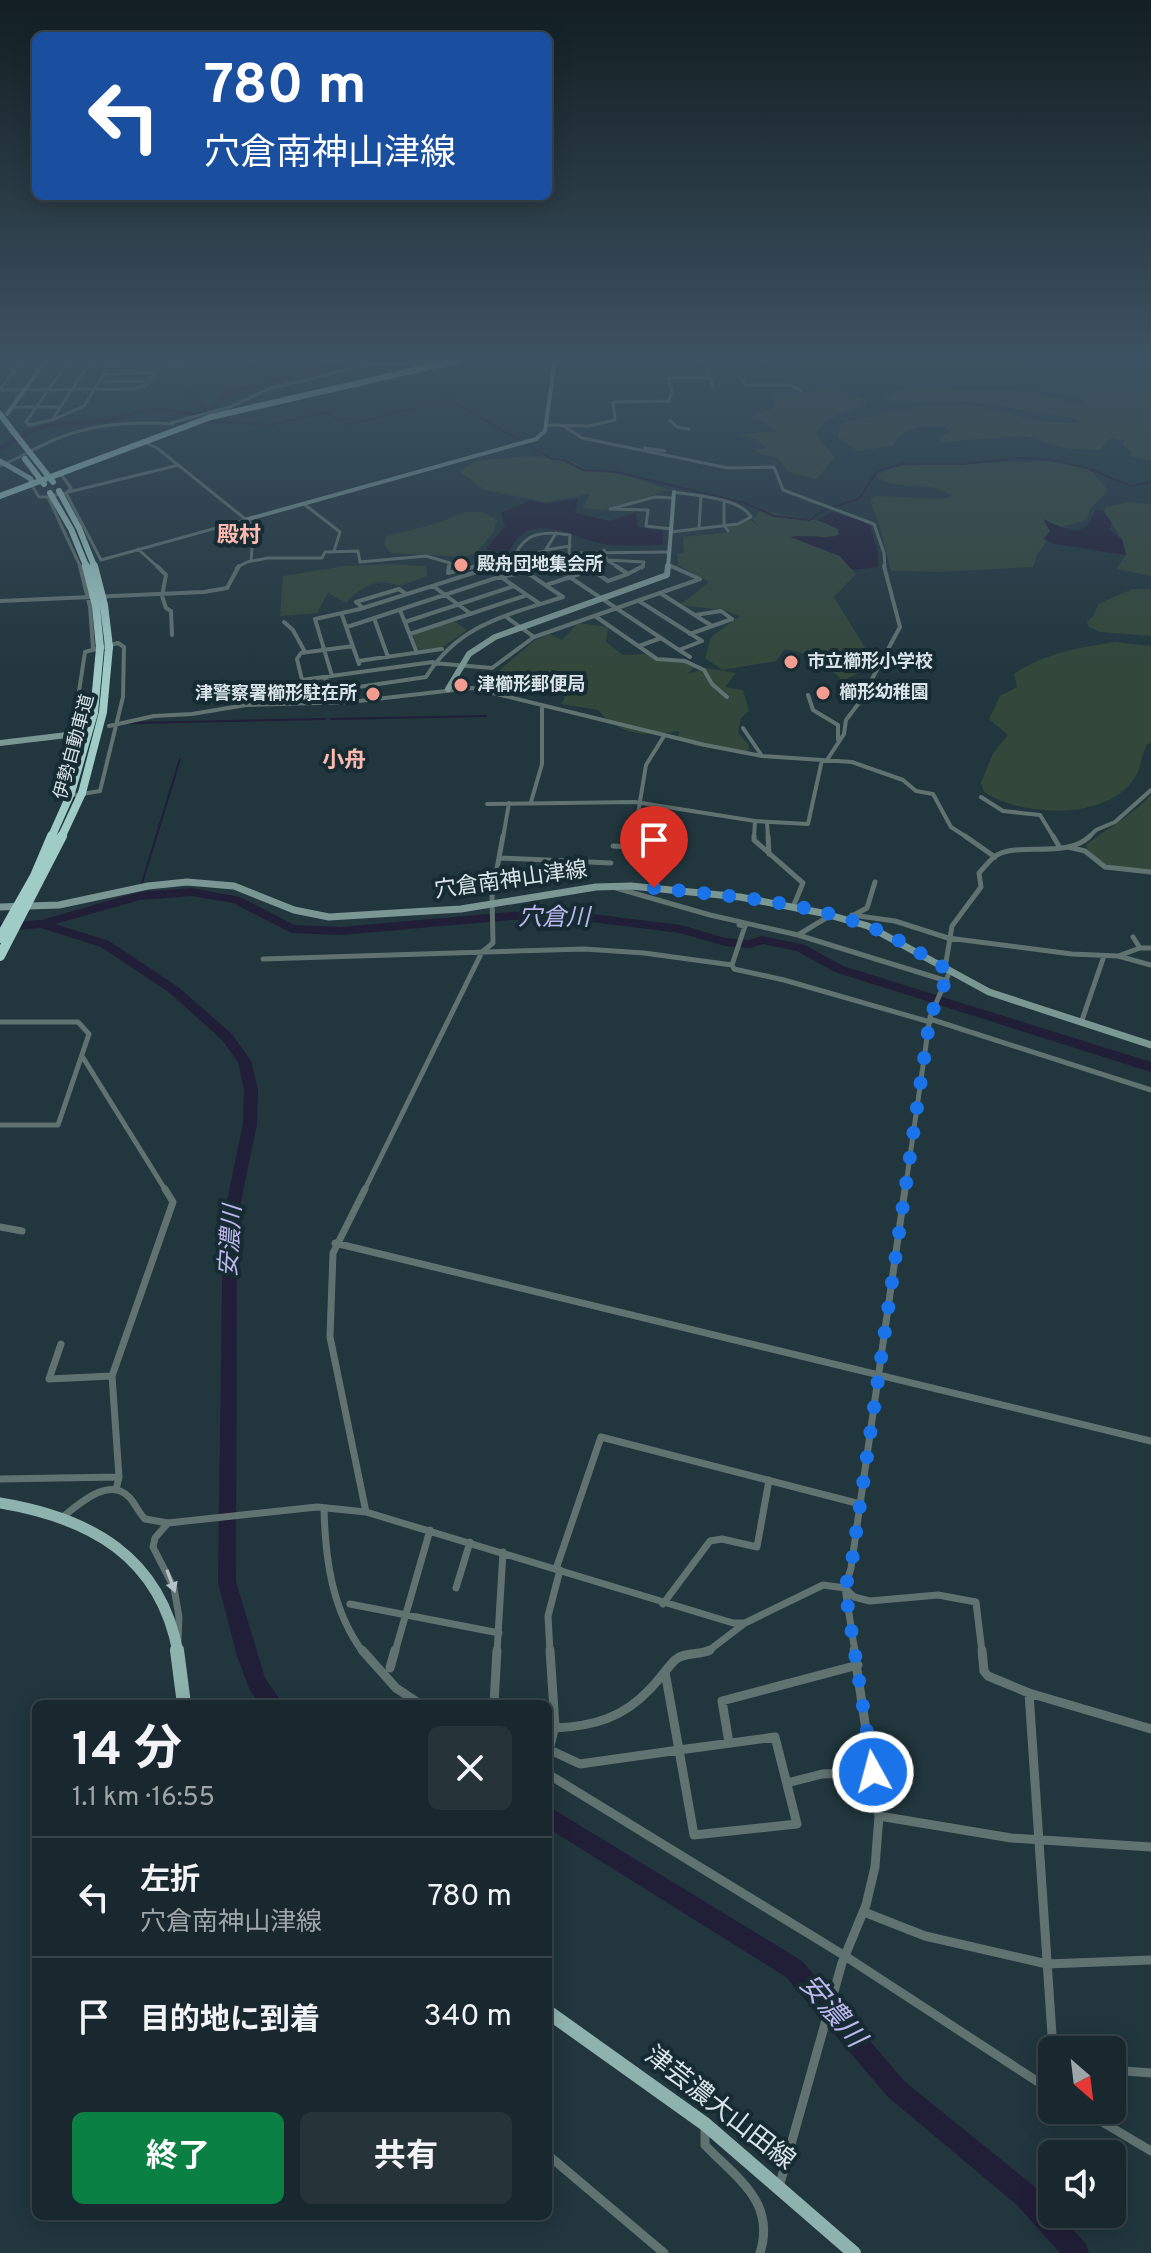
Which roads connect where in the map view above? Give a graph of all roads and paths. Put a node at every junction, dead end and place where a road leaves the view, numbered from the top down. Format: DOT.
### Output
graph roads {
  1 [pos="7,465"];
  2 [pos="32,465"];
  3 [pos="38,465"];
  4 [pos="80,465"];
  5 [pos="179,465"];
  6 [pos="445,465"];
  7 [pos="714,465"];
  8 [pos="60,473"];
  9 [pos="31,484"];
  10 [pos="63,492"];
  11 [pos="49,495"];
  12 [pos="674,495"];
  13 [pos="0,496"];
  14 [pos="701,497"];
  15 [pos="649,499"];
  16 [pos="724,502"];
  17 [pos="304,504"];
  18 [pos="648,510"];
  19 [pos="245,520"];
  20 [pos="724,525"];
  21 [pos="699,528"];
  22 [pos="672,530"];
  23 [pos="728,531"];
  24 [pos="556,533"];
  25 [pos="570,546"];
  26 [pos="138,549"];
  27 [pos="604,550"];
  28 [pos="334,551"];
  29 [pos="545,551"];
  30 [pos="669,552"];
  31 [pos="569,553"];
  32 [pos="522,555"];
  33 [pos="515,556"];
  34 [pos="541,558"];
  35 [pos="251,560"];
  36 [pos="607,560"];
  37 [pos="668,565"];
  38 [pos="592,570"];
  39 [pos="448,573"];
  40 [pos="628,574"];
  41 [pos="501,577"];
  42 [pos="570,577"];
  43 [pos="456,579"];
  44 [pos="642,584"];
  45 [pos="546,585"];
  46 [pos="433,586"];
  47 [pos="514,586"];
  48 [pos="660,593"];
  49 [pos="406,594"];
  50 [pos="446,595"];
  51 [pos="527,595"];
  52 [pos="162,596"];
  53 [pos="601,598"];
  54 [pos="89,599"];
  55 [pos="0,601"];
  56 [pos="639,601"];
  57 [pos="458,604"];
  58 [pos="540,604"];
  59 [pos="363,608"];
  60 [pos="617,609"];
  61 [pos="400,610"];
  62 [pos="471,614"];
  63 [pos="342,615"];
  64 [pos="694,615"];
  65 [pos="505,616"];
  66 [pos="595,616"];
  67 [pos="374,618"];
  68 [pos="284,622"];
  69 [pos="405,622"];
  70 [pos="519,626"];
  71 [pos="712,626"];
  72 [pos="347,627"];
  73 [pos="410,634"];
  74 [pos="690,634"];
  75 [pos="172,635"];
  76 [pos="534,637"];
  77 [pos="661,638"];
  78 [pos="353,646"];
  79 [pos="639,646"];
  80 [pos="101,648"];
  81 [pos="443,649"];
  82 [pos="324,650"];
  83 [pos="679,650"];
  84 [pos="305,652"];
  85 [pos="417,653"];
  86 [pos="388,657"];
  87 [pos="690,657"];
  88 [pos="358,661"];
  89 [pos="433,662"];
  90 [pos="460,666"];
  91 [pos="362,672"];
  92 [pos="332,676"];
  93 [pos="323,677"];
  94 [pos="448,689"];
  95 [pos="808,695"];
  96 [pos="727,697"];
  97 [pos="542,705"];
  98 [pos="117,725"];
  99 [pos="109,726"];
  100 [pos="743,728"];
  101 [pos="84,733"];
  102 [pos="664,736"];
  103 [pos="72,737"];
  104 [pos="838,740"];
  105 [pos="0,743"];
  106 [pos="762,756"];
  107 [pos="825,760"];
  108 [pos="1151,790"];
  109 [pos="76,793"];
  110 [pos="981,797"];
  111 [pos="531,802"];
  112 [pos="509,803"];
  113 [pos="487,804"];
  114 [pos="638,804"];
  115 [pos="755,821"];
  116 [pos="767,822"];
  117 [pos="613,846"];
  118 [pos="1068,847"];
  119 [pos="1060,848"];
  120 [pos="769,854"];
  121 [pos="995,857"];
  122 [pos="501,858"];
  123 [pos="611,863"];
  124 [pos="1151,872"];
  125 [pos="875,882"];
  126 [pos="612,886"];
  127 [pos="493,906"];
  128 [pos="0,907"];
  129 [pos="793,907"];
  130 [pos="710,915"];
  131 [pos="852,915"];
  132 [pos="834,916"];
  133 [pos="798,935"];
  134 [pos="1133,937"];
  135 [pos="0,938"];
  136 [pos="948,938"];
  137 [pos="1141,948"];
  138 [pos="1151,948"];
  139 [pos="482,952"];
  140 [pos="0,956"];
  141 [pos="1104,956"];
  142 [pos="1118,956"];
  143 [pos="263,959"];
  144 [pos="1139,962"];
  145 [pos="732,964"];
  146 [pos="1151,965"];
  147 [pos="948,970"];
  148 [pos="946,983"];
  149 [pos="930,1019"];
  150 [pos="0,1022"];
  151 [pos="1081,1023"];
  152 [pos="1151,1045"];
  153 [pos="82,1056"];
  154 [pos="1151,1090"];
  155 [pos="0,1125"];
  156 [pos="0,1227"];
  157 [pos="22,1231"];
  158 [pos="335,1243"];
  159 [pos="61,1344"];
  160 [pos="879,1375"];
  161 [pos="112,1376"];
  162 [pos="1151,1441"];
  163 [pos="119,1477"];
  164 [pos="0,1479"];
  165 [pos="769,1480"];
  166 [pos="119,1491"];
  167 [pos="0,1503"];
  168 [pos="860,1504"];
  169 [pos="321,1508"];
  170 [pos="366,1512"];
  171 [pos="64,1516"];
  172 [pos="168,1523"];
  173 [pos="430,1530"];
  174 [pos="470,1542"];
  175 [pos="503,1552"];
  176 [pos="558,1569"];
  177 [pos="456,1588"];
  178 [pos="845,1588"];
  179 [pos="350,1604"];
  180 [pos="663,1604"];
  181 [pos="406,1615"];
  182 [pos="745,1623"];
  183 [pos="499,1633"];
  184 [pos="177,1647"];
  185 [pos="858,1665"];
  186 [pos="390,1668"];
  187 [pos="665,1672"];
  188 [pos="1029,1693"];
  189 [pos="184,1700"];
  190 [pos="413,1700"];
  191 [pos="494,1700"];
  192 [pos="555,1728"];
  193 [pos="1151,1729"];
  194 [pos="552,1739"];
  195 [pos="729,1743"];
  196 [pos="679,1750"];
  197 [pos="552,1751"];
  198 [pos="873,1772"];
  199 [pos="552,1777"];
  200 [pos="787,1783"];
  201 [pos="879,1816"];
  202 [pos="1039,1841"];
  203 [pos="1151,1847"];
  204 [pos="864,1912"];
  205 [pos="844,1960"];
  206 [pos="1151,1960"];
  207 [pos="1047,1964"];
  208 [pos="552,2015"];
  209 [pos="1052,2036"];
  210 [pos="1126,2071"];
  211 [pos="1151,2073"];
  212 [pos="1038,2082"];
  213 [pos="705,2124"];
  214 [pos="1106,2124"];
  215 [pos="1151,2151"];
  216 [pos="552,2158"];
  217 [pos="780,2180"];
  218 [pos="664,2253"];
  219 [pos="760,2253"];
  220 [pos="854,2253"];
  1 -- 9 [label="main road"];
  2 -- 11 [label="highway, 伊勢自動車道, bridge"];
  3 -- 10 [label="highway, 伊勢自動車道, bridge"];
  4 -- 8 [label="highway"];
  5 -- 10 [label="street"];
  5 -- 19 [label="street"];
  6 -- 17 [label="street"];
  7 -- 104 [label="street"];
  8 -- 9 [label="highway"];
  8 -- 10 [label="street"];
  9 -- 11 [label="street"];
  9 -- 13 [label="highway"];
  10 -- 11 [label="street"];
  10 -- 26 [label="street"];
  10 -- 80 [label="highway, 伊勢自動車道, bridge"];
  11 -- 54 [label="street"];
  11 -- 80 [label="highway, 伊勢自動車道, bridge"];
  12 -- 14 [label="street"];
  12 -- 15 [label="street"];
  12 -- 22 [label="street"];
  14 -- 16 [label="street"];
  14 -- 21 [label="street"];
  15 -- 18 [label="street"];
  15 -- 18 [label="street"];
  16 -- 20 [label="street"];
  16 -- 20 [label="street"];
  17 -- 19 [label="street"];
  17 -- 28 [label="street"];
  18 -- 22 [label="street"];
  19 -- 26 [label="street"];
  19 -- 35 [label="street"];
  20 -- 21 [label="street"];
  20 -- 23 [label="street"];
  21 -- 22 [label="street"];
  22 -- 30 [label="street"];
  24 -- 25 [label="street"];
  24 -- 29 [label="street"];
  24 -- 33 [label="street"];
  25 -- 29 [label="street"];
  25 -- 31 [label="street"];
  26 -- 52 [label="street"];
  27 -- 30 [label="street"];
  27 -- 31 [label="street"];
  27 -- 36 [label="street"];
  28 -- 35 [label="street"];
  28 -- 39 [label="street"];
  29 -- 32 [label="street"];
  30 -- 37 [label="street"];
  31 -- 34 [label="street"];
  32 -- 33 [label="street"];
  32 -- 34 [label="street"];
  33 -- 39 [label="street"];
  34 -- 42 [label="street"];
  34 -- 43 [label="street"];
  35 -- 52 [label="street"];
  36 -- 38 [label="street"];
  36 -- 40 [label="street"];
  36 -- 40 [label="street"];
  37 -- 44 [label="street"];
  37 -- 48 [label="street"];
  38 -- 40 [label="street"];
  38 -- 42 [label="street"];
  39 -- 43 [label="street"];
  40 -- 44 [label="street"];
  41 -- 45 [label="street"];
  41 -- 47 [label="street"];
  41 -- 50 [label="street"];
  42 -- 45 [label="street"];
  42 -- 53 [label="street"];
  43 -- 46 [label="street"];
  44 -- 53 [label="street"];
  45 -- 58 [label="street"];
  46 -- 49 [label="street"];
  46 -- 50 [label="street"];
  47 -- 51 [label="street"];
  47 -- 57 [label="street"];
  48 -- 56 [label="street"];
  48 -- 64 [label="street"];
  49 -- 59 [label="street"];
  49 -- 59 [label="street"];
  50 -- 57 [label="street"];
  50 -- 61 [label="street"];
  51 -- 58 [label="street"];
  51 -- 62 [label="street"];
  52 -- 54 [label="street"];
  52 -- 75 [label="street"];
  53 -- 60 [label="street"];
  53 -- 70 [label="street"];
  54 -- 55 [label="street"];
  54 -- 80 [label="street"];
  56 -- 60 [label="street"];
  56 -- 74 [label="street"];
  57 -- 62 [label="street"];
  57 -- 69 [label="street"];
  58 -- 65 [label="street"];
  59 -- 63 [label="street"];
  60 -- 66 [label="street"];
  60 -- 77 [label="street"];
  61 -- 67 [label="street"];
  61 -- 69 [label="street"];
  62 -- 73 [label="street"];
  63 -- 72 [label="street"];
  63 -- 82 [label="street"];
  64 -- 71 [label="street"];
  64 -- 71 [label="street"];
  65 -- 70 [label="street"];
  65 -- 81 [label="street"];
  66 -- 76 [label="street"];
  66 -- 79 [label="street"];
  67 -- 72 [label="street"];
  67 -- 86 [label="street"];
  68 -- 84 [label="street"];
  69 -- 73 [label="street"];
  70 -- 76 [label="street"];
  70 -- 90 [label="street"];
  71 -- 74 [label="street"];
  72 -- 78 [label="street"];
  73 -- 85 [label="street"];
  74 -- 83 [label="street"];
  76 -- 90 [label="street"];
  77 -- 79 [label="street"];
  77 -- 83 [label="street"];
  78 -- 82 [label="street"];
  78 -- 88 [label="street"];
  79 -- 96 [label="street"];
  80 -- 98 [label="street"];
  80 -- 103 [label="street"];
  80 -- 109 [label="highway, 伊勢自動車道"];
  81 -- 85 [label="street"];
  81 -- 89 [label="street"];
  82 -- 84 [label="street"];
  82 -- 92 [label="street"];
  83 -- 87 [label="street"];
  84 -- 93 [label="street"];
  85 -- 86 [label="street"];
  86 -- 88 [label="street"];
  88 -- 91 [label="street"];
  89 -- 90 [label="street"];
  89 -- 91 [label="street"];
  89 -- 93 [label="street"];
  90 -- 94 [label="street"];
  91 -- 92 [label="street"];
  92 -- 93 [label="street"];
  94 -- 97 [label="street"];
  94 -- 98 [label="street"];
  95 -- 104 [label="street"];
  97 -- 102 [label="street"];
  97 -- 111 [label="street"];
  98 -- 99 [label="street"];
  98 -- 103 [label="street"];
  100 -- 106 [label="street"];
  101 -- 103 [label="street"];
  102 -- 106 [label="street"];
  102 -- 114 [label="street"];
  103 -- 105 [label="street"];
  104 -- 107 [label="street"];
  106 -- 107 [label="street"];
  107 -- 116 [label="street"];
  107 -- 121 [label="street"];
  108 -- 118 [label="street"];
  109 -- 135 [label="highway, 伊勢自動車道, bridge"];
  109 -- 140 [label="highway, 伊勢自動車道, bridge"];
  110 -- 119 [label="street"];
  111 -- 112 [label="street"];
  111 -- 114 [label="street"];
  112 -- 113 [label="street"];
  112 -- 122 [label="street"];
  114 -- 115 [label="street"];
  114 -- 117 [label="street"];
  115 -- 116 [label="street"];
  115 -- 120 [label="street"];
  116 -- 120 [label="street"];
  118 -- 119 [label="street"];
  118 -- 124 [label="street"];
  119 -- 121 [label="street"];
  120 -- 129 [label="street"];
  121 -- 136 [label="street"];
  122 -- 123 [label="street"];
  122 -- 127 [label="street"];
  125 -- 131 [label="street"];
  126 -- 127 [label="street, 穴倉南神山津線"];
  126 -- 129 [label="street, 穴倉南神山津線"];
  126 -- 130 [label="street"];
  127 -- 128 [label="street, 穴倉南神山津線"];
  127 -- 139 [label="street"];
  129 -- 132 [label="street, 穴倉南神山津線"];
  130 -- 133 [label="street"];
  130 -- 145 [label="street"];
  131 -- 132 [label="street"];
  131 -- 136 [label="street"];
  132 -- 133 [label="street"];
  132 -- 147 [label="street, 穴倉南神山津線"];
  133 -- 148 [label="street"];
  134 -- 137 [label="street"];
  136 -- 141 [label="street"];
  136 -- 147 [label="street"];
  137 -- 138 [label="street"];
  137 -- 142 [label="street"];
  137 -- 144 [label="street"];
  139 -- 143 [label="street"];
  139 -- 145 [label="street"];
  139 -- 158 [label="street"];
  141 -- 142 [label="street"];
  141 -- 151 [label="street"];
  142 -- 144 [label="street"];
  144 -- 146 [label="street"];
  145 -- 149 [label="street"];
  147 -- 148 [label="street"];
  147 -- 151 [label="street, 穴倉南神山津線"];
  148 -- 149 [label="street"];
  149 -- 154 [label="street"];
  149 -- 160 [label="street"];
  150 -- 153 [label="street"];
  151 -- 152 [label="street, 穴倉南神山津線"];
  153 -- 155 [label="street"];
  153 -- 161 [label="street"];
  156 -- 157 [label="street"];
  158 -- 160 [label="street"];
  158 -- 170 [label="street"];
  159 -- 161 [label="street"];
  160 -- 162 [label="street"];
  160 -- 168 [label="street"];
  161 -- 163 [label="street"];
  163 -- 164 [label="street"];
  163 -- 166 [label="street"];
  165 -- 168 [label="street"];
  165 -- 176 [label="street"];
  165 -- 180 [label="street"];
  166 -- 171 [label="street"];
  166 -- 172 [label="street"];
  167 -- 171 [label="main road"];
  168 -- 178 [label="street"];
  169 -- 170 [label="street"];
  169 -- 172 [label="street"];
  169 -- 190 [label="street"];
  170 -- 173 [label="street"];
  171 -- 184 [label="main road"];
  172 -- 184 [label="street, one-way"];
  173 -- 174 [label="street"];
  173 -- 181 [label="street"];
  174 -- 175 [label="street"];
  174 -- 177 [label="street"];
  175 -- 176 [label="street"];
  175 -- 183 [label="street"];
  176 -- 180 [label="street"];
  176 -- 192 [label="street"];
  178 -- 182 [label="street"];
  178 -- 185 [label="street"];
  178 -- 188 [label="street"];
  179 -- 181 [label="street"];
  180 -- 182 [label="street"];
  181 -- 183 [label="street"];
  181 -- 186 [label="street"];
  182 -- 187 [label="street"];
  183 -- 191 [label="street"];
  184 -- 189 [label="main road"];
  185 -- 195 [label="street"];
  185 -- 198 [label="street"];
  187 -- 192 [label="street"];
  187 -- 196 [label="street"];
  188 -- 193 [label="street"];
  188 -- 202 [label="street"];
  192 -- 194 [label="street"];
  195 -- 196 [label="street"];
  195 -- 200 [label="street"];
  196 -- 197 [label="street"];
  196 -- 200 [label="street"];
  198 -- 200 [label="street"];
  198 -- 201 [label="street"];
  199 -- 205 [label="street"];
  201 -- 202 [label="street"];
  201 -- 204 [label="street"];
  202 -- 203 [label="street"];
  202 -- 207 [label="street"];
  204 -- 205 [label="street"];
  204 -- 207 [label="street"];
  205 -- 212 [label="street"];
  205 -- 217 [label="street"];
  206 -- 207 [label="street"];
  207 -- 209 [label="street"];
  208 -- 213 [label="main road, 津芸濃大山田線"];
  210 -- 211 [label="street"];
  213 -- 217 [label="main road, 津芸濃大山田線"];
  213 -- 219 [label="street"];
  214 -- 215 [label="street"];
  216 -- 218 [label="street"];
  217 -- 220 [label="main road, 津芸濃大山田線"];
}
